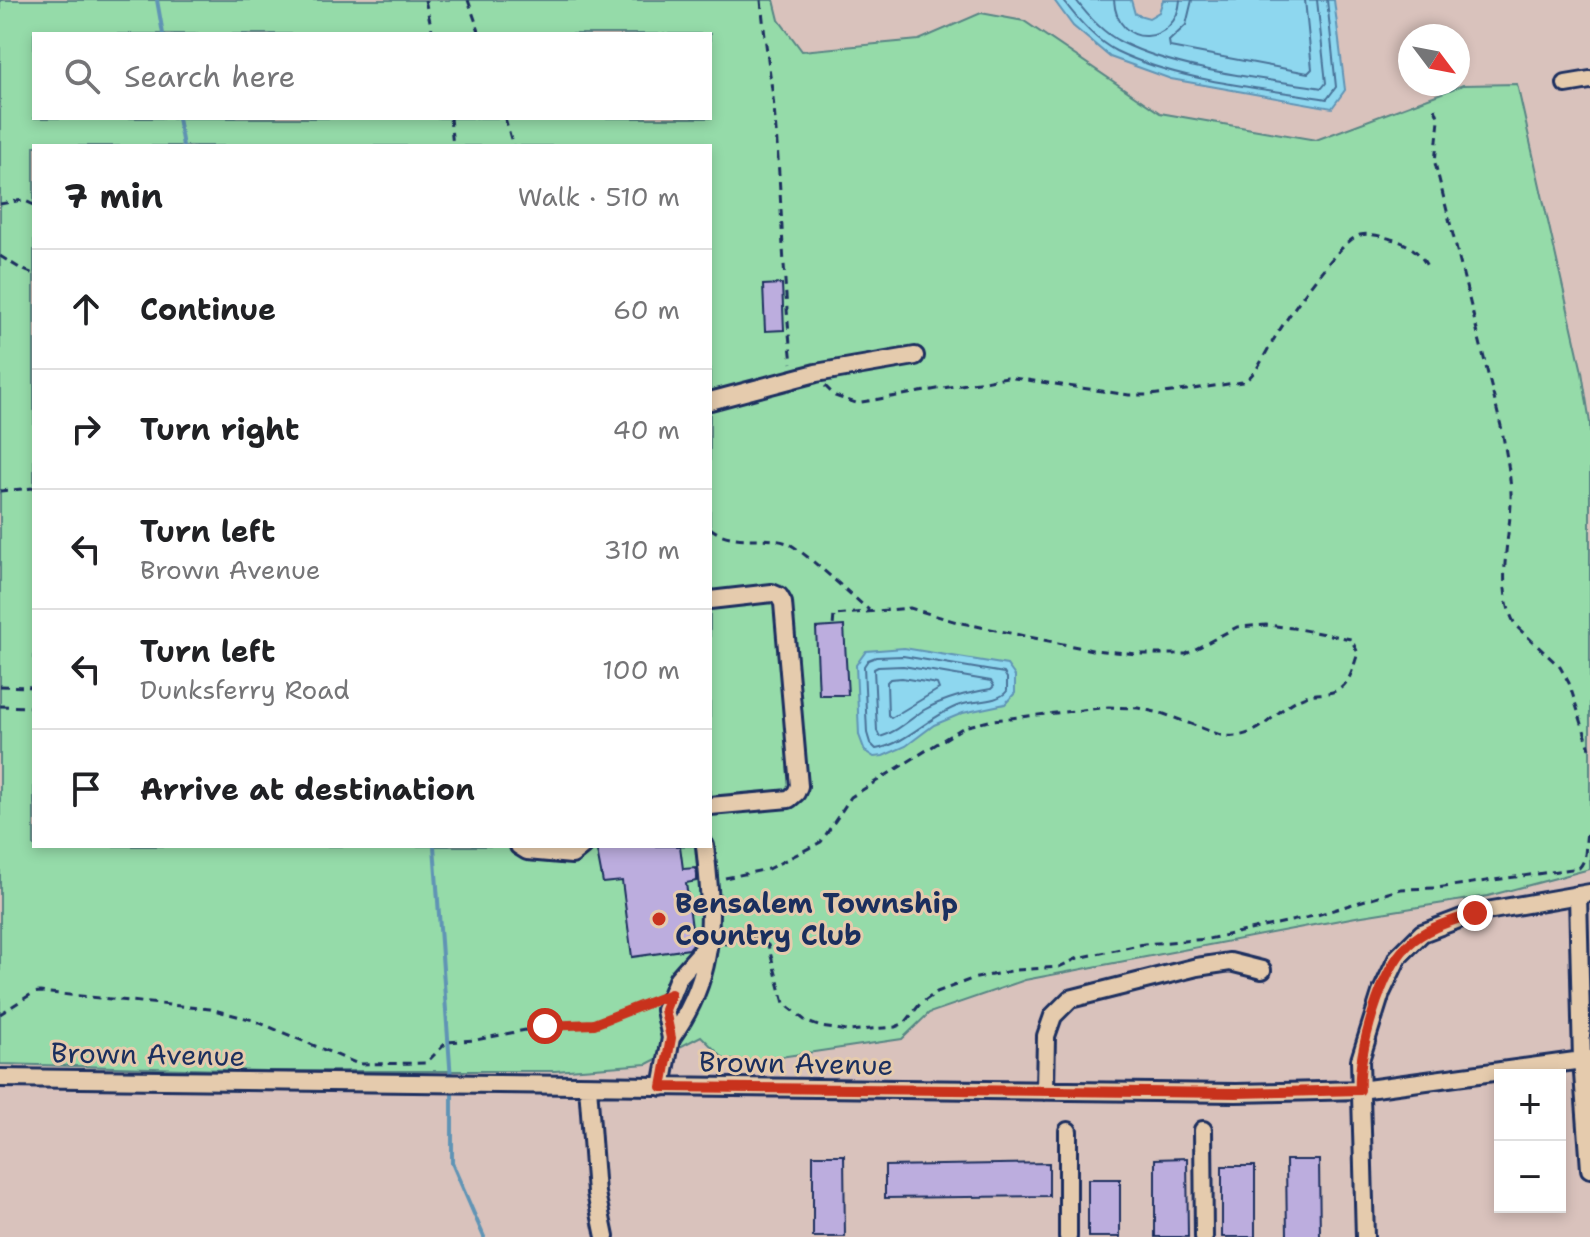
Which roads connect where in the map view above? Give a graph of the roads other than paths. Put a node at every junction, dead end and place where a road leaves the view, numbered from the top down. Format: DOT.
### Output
graph roads {
  1 [pos="1590,80"];
  2 [pos="1566,84"];
  3 [pos="915,356"];
  4 [pos="712,400"];
  5 [pos="712,600"];
  6 [pos="712,806"];
  7 [pos="522,848"];
  8 [pos="581,848"];
  9 [pos="705,848"];
  10 [pos="1584,894"];
  11 [pos="708,944"];
  12 [pos="1262,970"];
  13 [pos="671,1038"];
  14 [pos="1586,1060"];
  15 [pos="0,1078"];
  16 [pos="588,1086"];
  17 [pos="662,1087"];
  18 [pos="1360,1090"];
  19 [pos="1045,1091"];
  20 [pos="1203,1130"];
  21 [pos="1068,1131"];
  22 [pos="1590,1169"];
  23 [pos="605,1237"];
  24 [pos="1068,1237"];
  25 [pos="1204,1237"];
  26 [pos="1365,1237"];
  1 -- 2 [label="street"];
  3 -- 4 [label="street"];
  5 -- 6 [label="street"];
  7 -- 8 [label="street"];
  9 -- 11 [label="street"];
  10 -- 14 [label="street"];
  10 -- 18 [label="street"];
  11 -- 13 [label="street"];
  11 -- 13 [label="street"];
  12 -- 19 [label="street"];
  13 -- 17 [label="street"];
  14 -- 18 [label="street, Brown Avenue"];
  14 -- 22 [label="street"];
  15 -- 16 [label="street, Brown Avenue"];
  16 -- 17 [label="street, Brown Avenue"];
  16 -- 23 [label="street"];
  17 -- 19 [label="street, Brown Avenue"];
  18 -- 19 [label="street, Brown Avenue"];
  18 -- 26 [label="street"];
  20 -- 25 [label="street"];
  21 -- 24 [label="street"];
}
